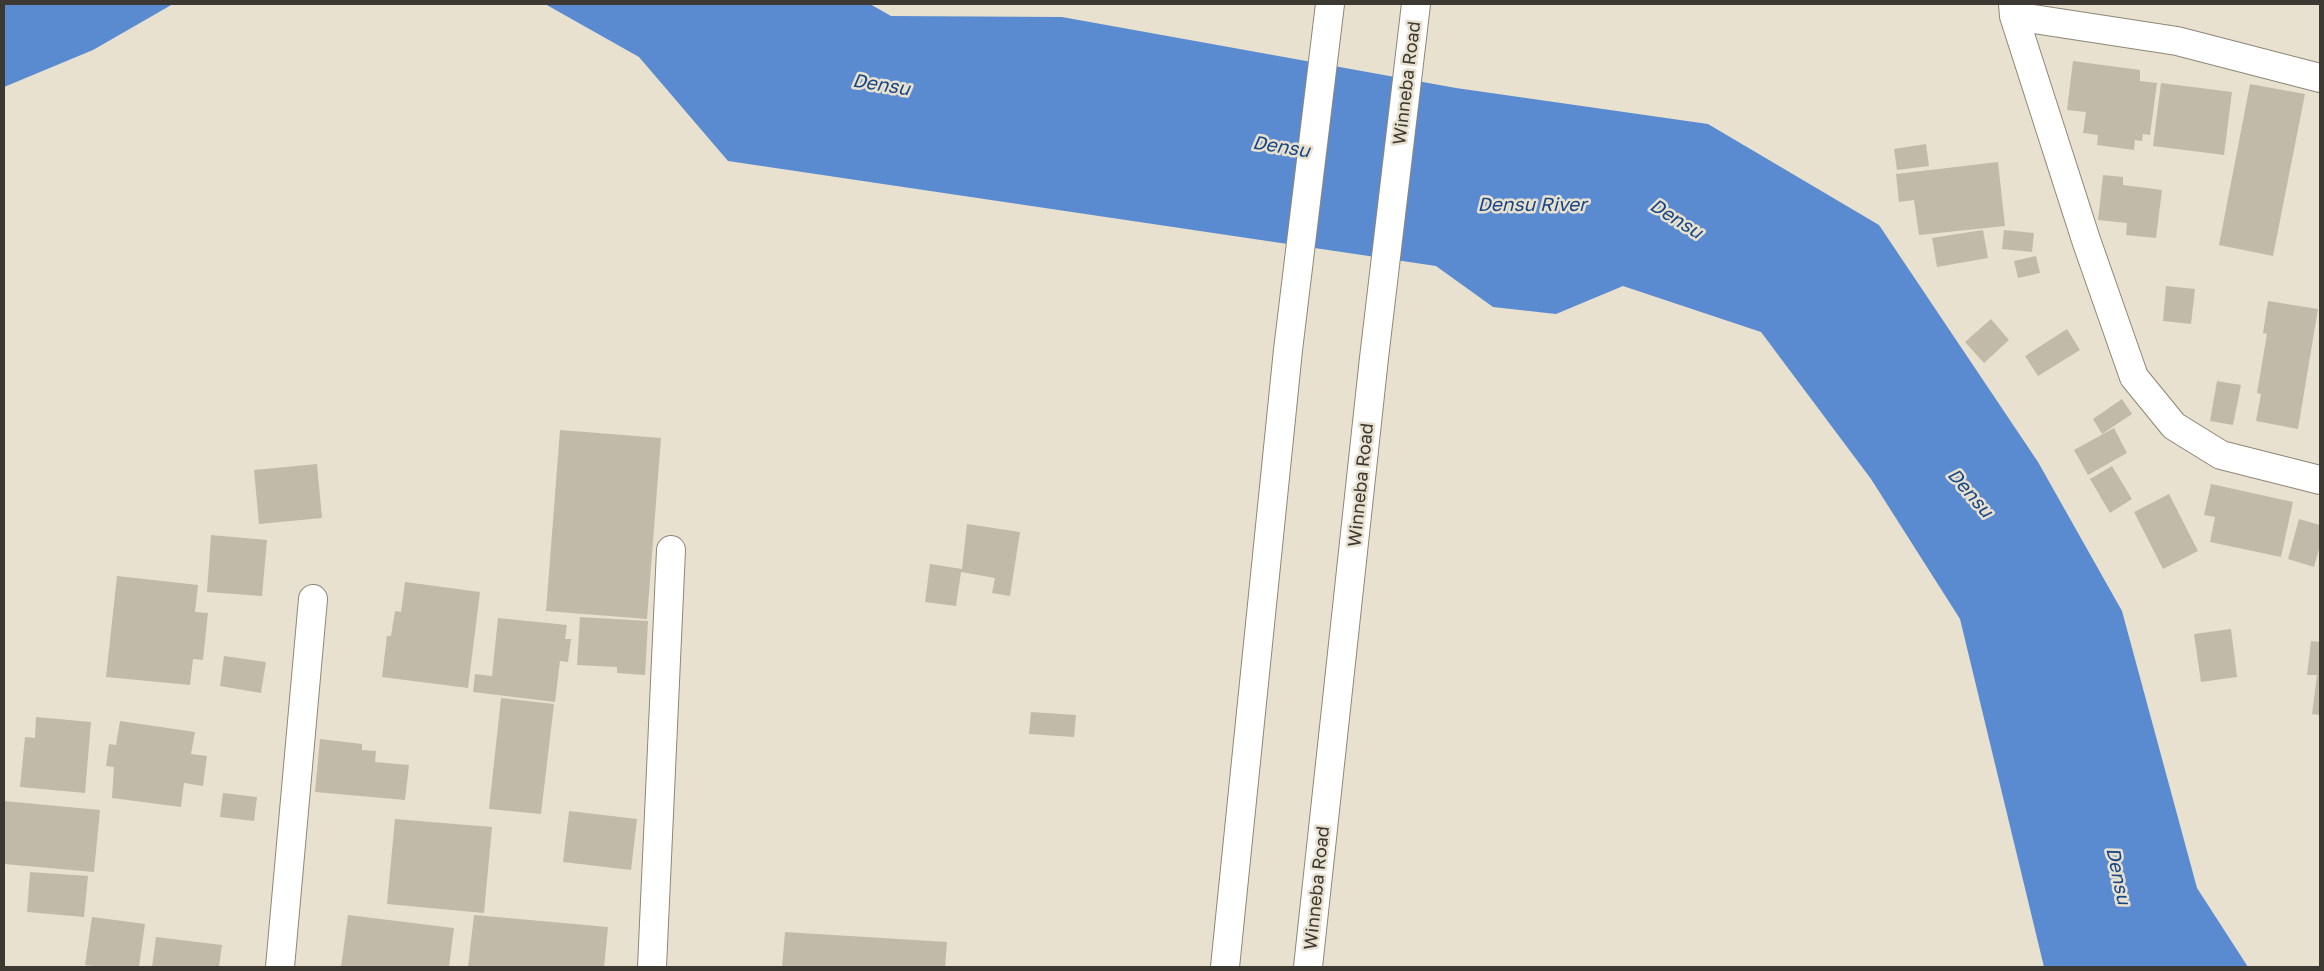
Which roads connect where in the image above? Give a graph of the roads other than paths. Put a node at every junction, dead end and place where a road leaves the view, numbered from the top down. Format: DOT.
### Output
graph roads {
  1 [pos="1330,4"];
  2 [pos="1416,4"];
  3 [pos="2014,10"];
  4 [pos="2320,78"];
  5 [pos="2320,480"];
  6 [pos="671,550"];
  7 [pos="312,599"];
  8 [pos="280,967"];
  9 [pos="652,967"];
  10 [pos="1225,967"];
  11 [pos="1308,967"];
  1 -- 10 [label="main road"];
  2 -- 11 [label="main road, Winneba Road"];
  3 -- 4 [label="main road"];
  3 -- 5 [label="main road"];
  6 -- 9 [label="main road"];
  7 -- 8 [label="main road"];
}
